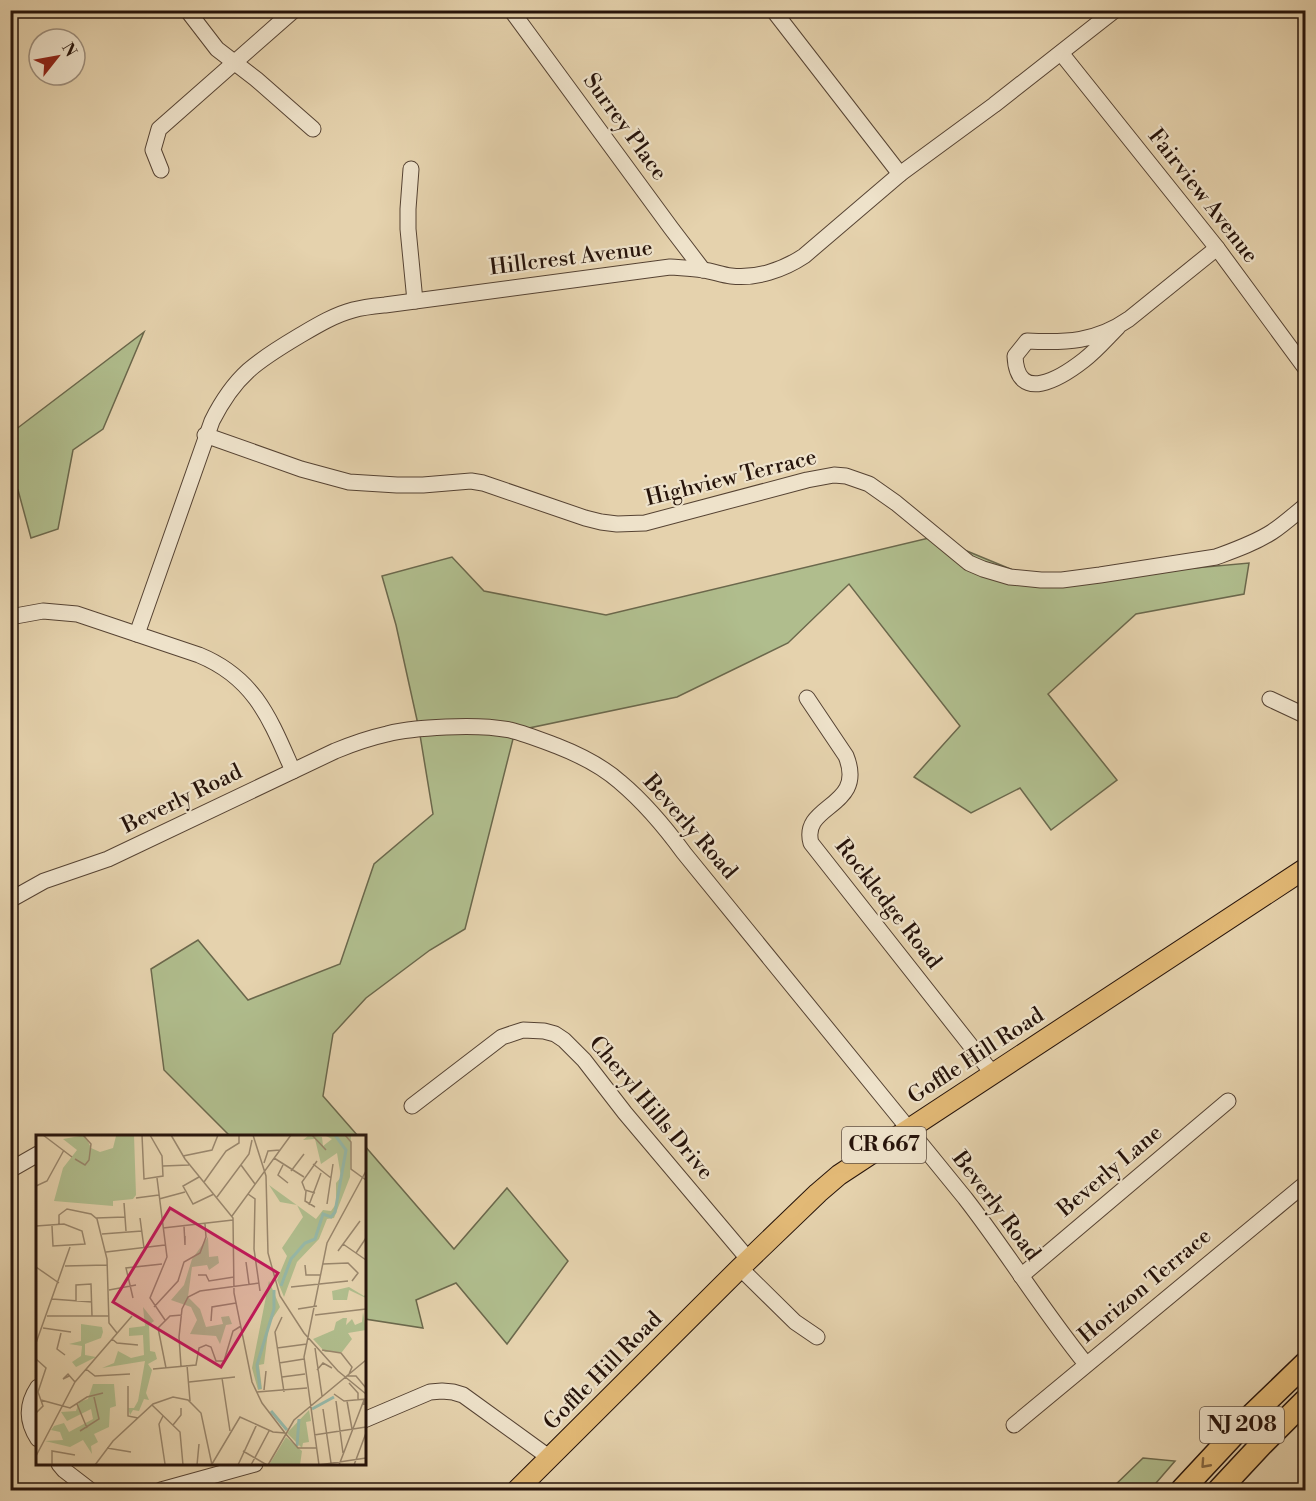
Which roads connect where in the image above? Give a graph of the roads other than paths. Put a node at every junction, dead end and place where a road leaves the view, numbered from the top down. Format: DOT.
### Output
graph roads {
  1 [pos="187,10"];
  2 [pos="294,10"];
  3 [pos="511,10"];
  4 [pos="773,10"];
  5 [pos="1115,10"];
  6 [pos="1061,53"];
  7 [pos="234,63"];
  8 [pos="313,129"];
  9 [pos="411,169"];
  10 [pos="161,170"];
  11 [pos="900,174"];
  12 [pos="1216,248"];
  13 [pos="703,270"];
  14 [pos="415,301"];
  15 [pos="1118,327"];
  16 [pos="1305,369"];
  17 [pos="206,435"];
  18 [pos="1305,505"];
  19 [pos="10,617"];
  20 [pos="137,634"];
  21 [pos="807,698"];
  22 [pos="1270,699"];
  23 [pos="1305,718"];
  24 [pos="293,771"];
  25 [pos="1305,868"];
  26 [pos="10,900"];
  27 [pos="993,1074"];
  28 [pos="1228,1101"];
  29 [pos="412,1106"];
  30 [pos="908,1129"];
  31 [pos="36,1155"];
  32 [pos="10,1170"];
  33 [pos="1305,1183"];
  34 [pos="745,1264"];
  35 [pos="1021,1276"];
  36 [pos="817,1337"];
  37 [pos="1305,1363"];
  38 [pos="1086,1364"];
  39 [pos="36,1390"];
  40 [pos="1305,1400"];
  41 [pos="366,1419"];
  42 [pos="1014,1425"];
  43 [pos="36,1436"];
  44 [pos="550,1458"];
  45 [pos="59,1465"];
  46 [pos="252,1465"];
  47 [pos="90,1491"];
  48 [pos="161,1491"];
  49 [pos="517,1491"];
  50 [pos="1182,1491"];
  51 [pos="1219,1491"];
  1 -- 7 [label="street"];
  2 -- 7 [label="street"];
  3 -- 13 [label="street, Surrey Place"];
  4 -- 11 [label="street"];
  5 -- 6 [label="street, Hillcrest Avenue"];
  6 -- 11 [label="street, Hillcrest Avenue"];
  6 -- 12 [label="street, Fairview Avenue"];
  7 -- 8 [label="street"];
  7 -- 10 [label="street"];
  9 -- 14 [label="street"];
  11 -- 13 [label="street, Hillcrest Avenue"];
  12 -- 15 [label="street"];
  12 -- 16 [label="street, Fairview Avenue"];
  13 -- 14 [label="street, Hillcrest Avenue"];
  14 -- 17 [label="street, Hillcrest Avenue"];
  15 -- 15 [label="street"];
  17 -- 18 [label="street, Highview Terrace"];
  17 -- 20 [label="street, Hillcrest Avenue"];
  19 -- 20 [label="street"];
  20 -- 24 [label="street"];
  21 -- 27 [label="street, Rockledge Road"];
  22 -- 23 [label="street"];
  24 -- 26 [label="street, Beverly Road"];
  24 -- 30 [label="street, Beverly Road"];
  25 -- 27 [label="main road, Goffle Hill Road / CR 667"];
  27 -- 30 [label="main road, Goffle Hill Road / CR 667"];
  28 -- 35 [label="street, Beverly Lane"];
  29 -- 34 [label="street, Cheryl Hills Drive"];
  30 -- 34 [label="main road, Goffle Hill Road / CR 667"];
  30 -- 35 [label="street, Beverly Road"];
  31 -- 32 [label="street"];
  33 -- 38 [label="street, Horizon Terrace"];
  34 -- 36 [label="street, Cheryl Hills Drive"];
  34 -- 44 [label="main road, Goffle Hill Road / CR 667"];
  35 -- 38 [label="street, Beverly Road"];
  37 -- 50 [label="highway, NJ 208, one-way"];
  38 -- 42 [label="street, Horizon Terrace"];
  39 -- 43 [label="street"];
  40 -- 51 [label="highway, NJ 208"];
  41 -- 44 [label="street"];
  44 -- 49 [label="main road, Goffle Hill Road / CR 667"];
  45 -- 47 [label="street"];
  46 -- 48 [label="street"];
}
